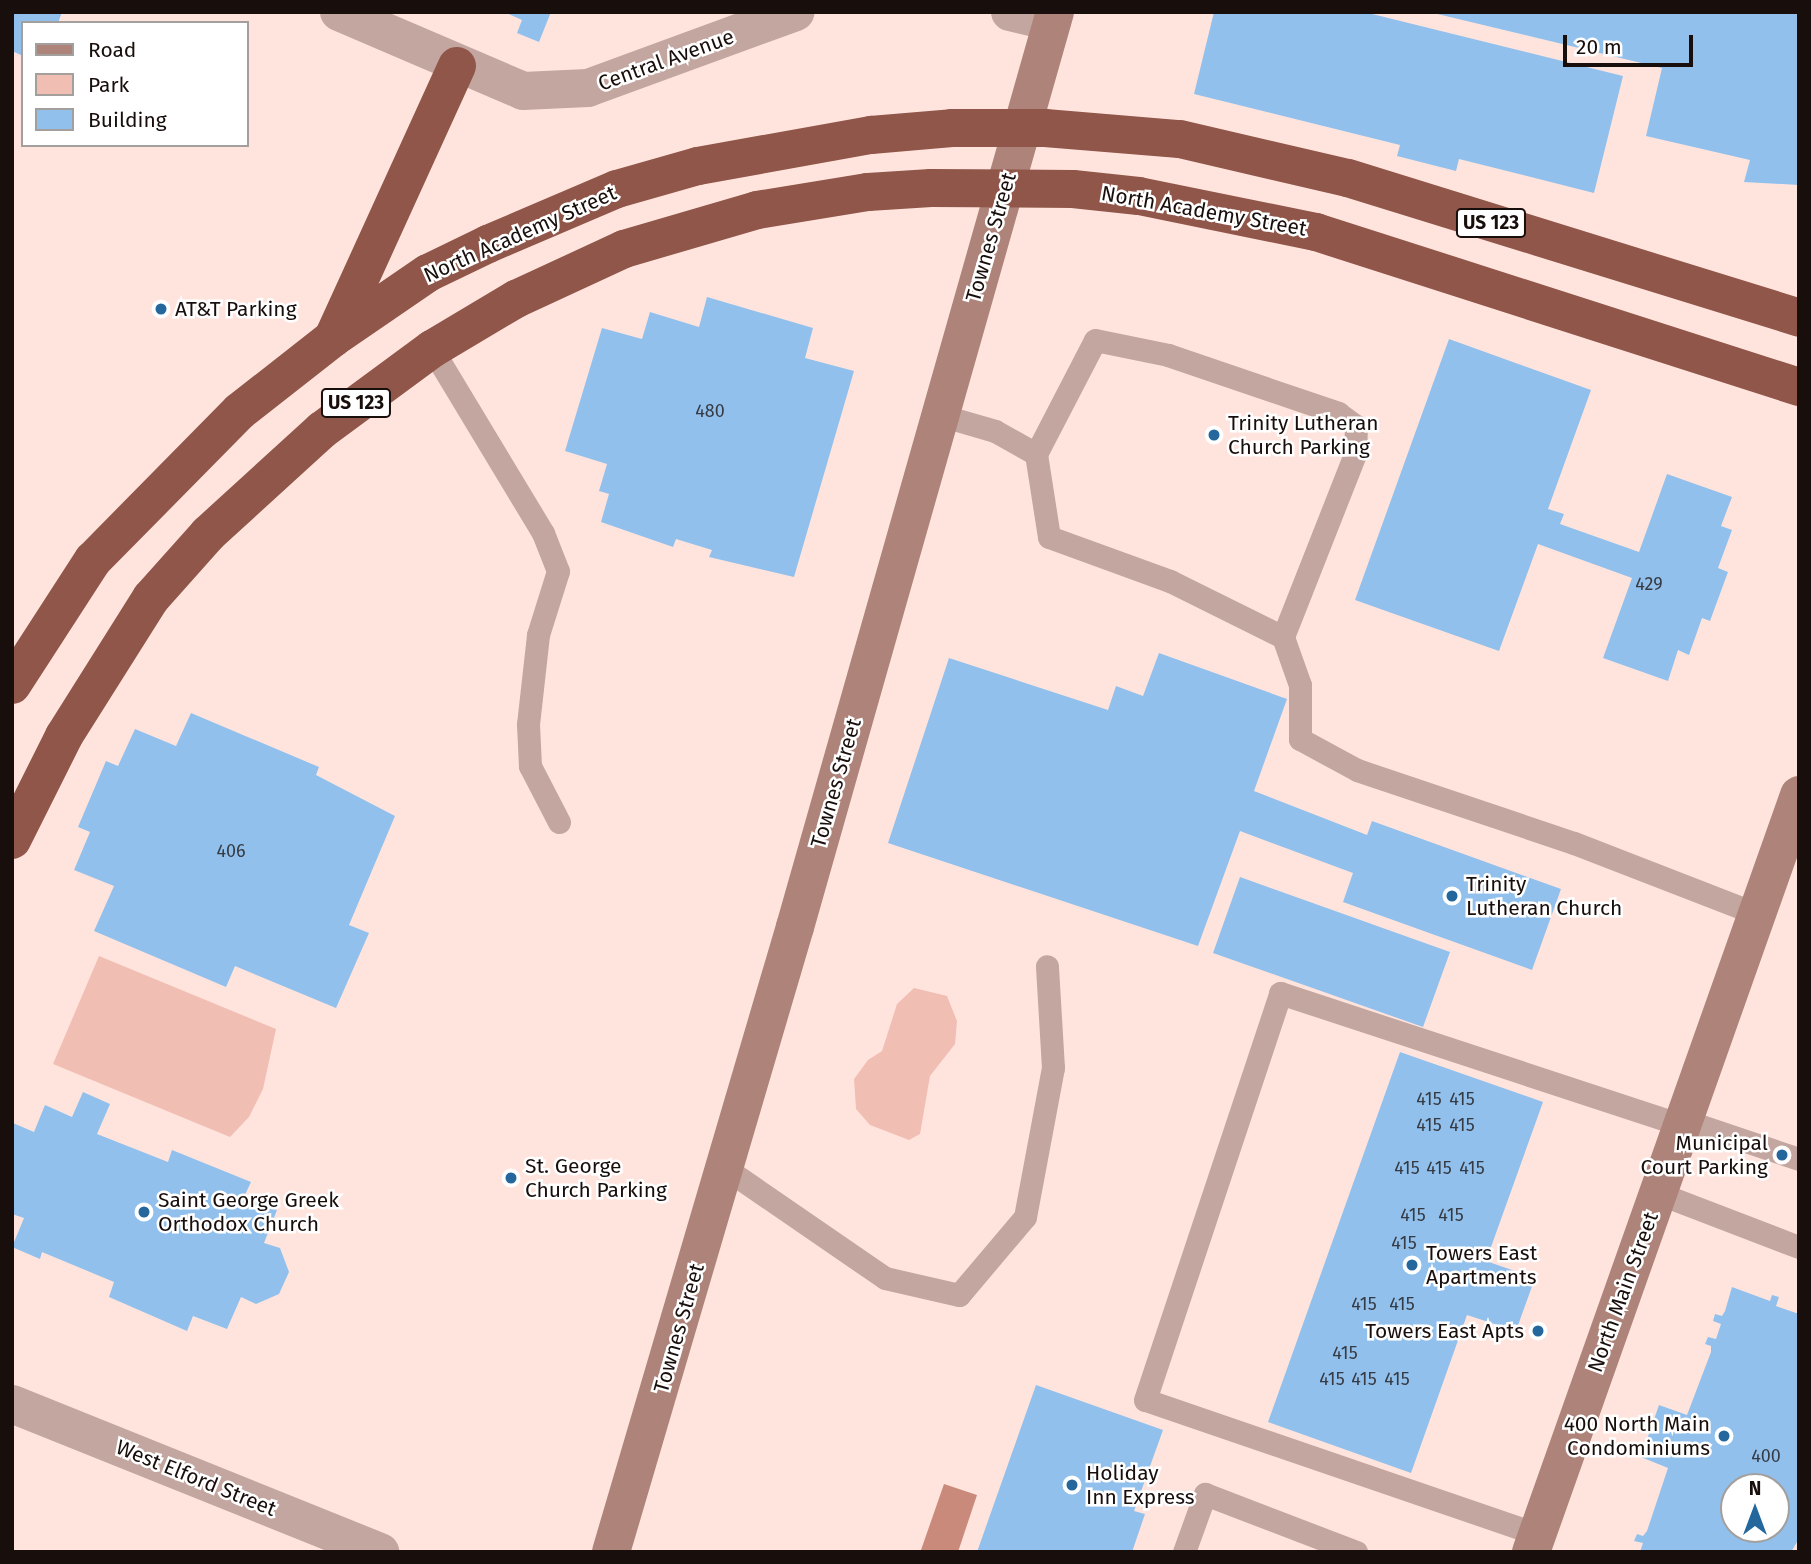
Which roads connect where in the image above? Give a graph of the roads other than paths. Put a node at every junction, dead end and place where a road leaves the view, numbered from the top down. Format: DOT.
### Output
graph roads {
  1 [pos="339,12"];
  2 [pos="796,12"];
  3 [pos="1010,12"];
  4 [pos="1053,17"];
  5 [pos="457,66"];
  6 [pos="1799,318"];
  7 [pos="333,338"];
  8 [pos="432,349"];
  9 [pos="1799,387"];
  10 [pos="940,415"];
  11 [pos="1037,454"];
  12 [pos="1283,637"];
  13 [pos="12,685"];
  14 [pos="1799,794"];
  15 [pos="559,822"];
  16 [pos="12,839"];
  17 [pos="1757,914"];
  18 [pos="1047,966"];
  19 [pos="1683,1122"];
  20 [pos="1799,1159"];
  21 [pos="725,1167"];
  22 [pos="1658,1193"];
  23 [pos="1799,1247"];
  24 [pos="12,1404"];
  25 [pos="1534,1543"];
  26 [pos="380,1552"];
  27 [pos="611,1552"];
  28 [pos="1184,1552"];
  29 [pos="1356,1552"];
  1 -- 5 [label="street, Central Avenue"];
  2 -- 5 [label="street, Central Avenue"];
  3 -- 4 [label="street"];
  4 -- 10 [label="street, Townes Street"];
  5 -- 7 [label="highway"];
  6 -- 7 [label="highway, North Academy Street / US 123"];
  7 -- 13 [label="highway, North Academy Street / US 123"];
  8 -- 9 [label="highway, North Academy Street / US 123"];
  8 -- 15 [label="lane"];
  8 -- 16 [label="highway, North Academy Street / US 123"];
  10 -- 11 [label="lane"];
  10 -- 21 [label="street, Townes Street"];
  11 -- 12 [label="lane"];
  11 -- 12 [label="lane"];
  12 -- 17 [label="lane"];
  14 -- 17 [label="street, North Main Street"];
  17 -- 19 [label="street, North Main Street"];
  18 -- 21 [label="lane"];
  19 -- 20 [label="lane"];
  19 -- 22 [label="street, North Main Street"];
  19 -- 25 [label="lane"];
  21 -- 27 [label="street, Townes Street"];
  22 -- 23 [label="lane"];
  22 -- 25 [label="street, North Main Street"];
  24 -- 26 [label="street, West Elford Street"];
  28 -- 29 [label="lane"];
}
